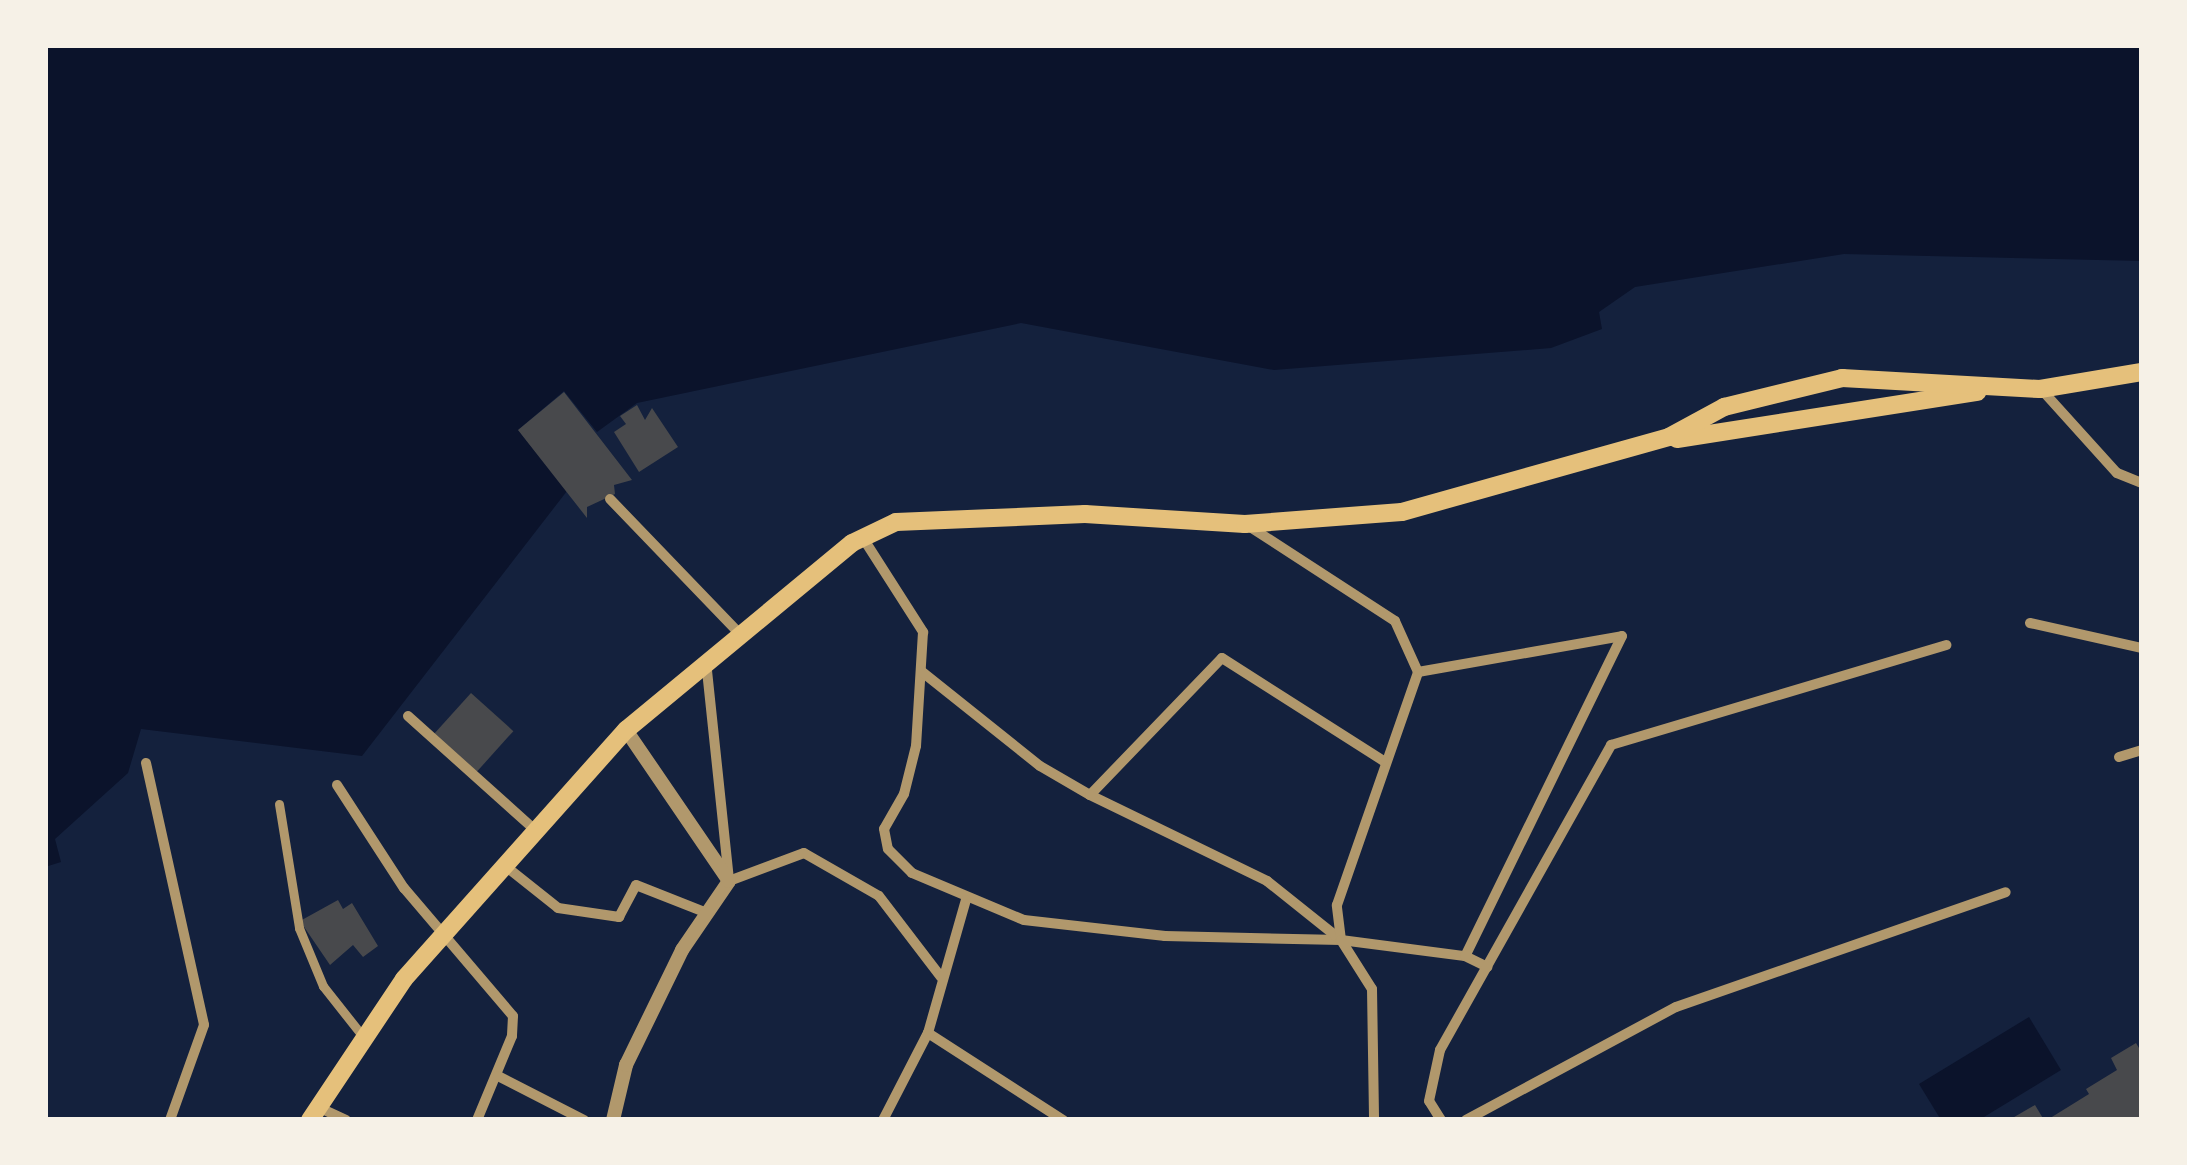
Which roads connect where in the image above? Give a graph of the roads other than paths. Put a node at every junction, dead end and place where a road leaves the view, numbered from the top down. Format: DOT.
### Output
graph roads {
  1 [pos="2142,372"];
  2 [pos="2016,387"];
  3 [pos="2040,388"];
  4 [pos="1642,445"];
  5 [pos="2142,483"];
  6 [pos="610,498"];
  7 [pos="1244,524"];
  8 [pos="863,538"];
  9 [pos="2030,623"];
  10 [pos="740,634"];
  11 [pos="1946,644"];
  12 [pos="2142,648"];
  13 [pos="706,660"];
  14 [pos="921,671"];
  15 [pos="1418,672"];
  16 [pos="408,716"];
  17 [pos="626,730"];
  18 [pos="2142,750"];
  19 [pos="2119,757"];
  20 [pos="1385,762"];
  21 [pos="146,763"];
  22 [pos="338,785"];
  23 [pos="1090,794"];
  24 [pos="279,804"];
  25 [pos="536,831"];
  26 [pos="503,864"];
  27 [pos="729,881"];
  28 [pos="2006,892"];
  29 [pos="966,900"];
  30 [pos="707,913"];
  31 [pos="445,934"];
  32 [pos="1341,940"];
  33 [pos="1465,956"];
  34 [pos="1488,967"];
  35 [pos="940,976"];
  36 [pos="928,1033"];
  37 [pos="364,1038"];
  38 [pos="498,1076"];
  39 [pos="314,1113"];
  40 [pos="170,1120"];
  41 [pos="346,1120"];
  42 [pos="477,1120"];
  43 [pos="584,1120"];
  44 [pos="612,1120"];
  45 [pos="882,1120"];
  46 [pos="1063,1120"];
  47 [pos="1374,1120"];
  48 [pos="1441,1120"];
  49 [pos="1466,1120"];
  1 -- 3 [label="main road"];
  2 -- 3 [label="main road"];
  2 -- 4 [label="main road"];
  2 -- 4 [label="main road"];
  3 -- 5 [label="street"];
  4 -- 7 [label="main road"];
  6 -- 10 [label="street"];
  7 -- 8 [label="main road"];
  7 -- 15 [label="street"];
  8 -- 10 [label="main road"];
  8 -- 14 [label="street"];
  9 -- 12 [label="street"];
  10 -- 13 [label="main road"];
  11 -- 34 [label="street"];
  13 -- 17 [label="main road"];
  13 -- 27 [label="street"];
  14 -- 23 [label="street"];
  14 -- 29 [label="street"];
  15 -- 20 [label="street"];
  15 -- 33 [label="street"];
  16 -- 25 [label="street"];
  17 -- 25 [label="main road"];
  17 -- 27 [label="street"];
  18 -- 19 [label="street"];
  20 -- 23 [label="street"];
  20 -- 32 [label="street"];
  21 -- 40 [label="street"];
  22 -- 31 [label="street"];
  23 -- 32 [label="street"];
  24 -- 37 [label="street"];
  25 -- 26 [label="main road"];
  26 -- 30 [label="street"];
  26 -- 31 [label="main road"];
  27 -- 30 [label="street"];
  27 -- 35 [label="street"];
  28 -- 49 [label="street"];
  29 -- 32 [label="street"];
  29 -- 35 [label="street"];
  30 -- 44 [label="street"];
  31 -- 37 [label="main road"];
  31 -- 38 [label="street"];
  32 -- 33 [label="street"];
  32 -- 47 [label="street"];
  33 -- 34 [label="street"];
  34 -- 48 [label="street"];
  35 -- 36 [label="street"];
  36 -- 45 [label="street"];
  36 -- 46 [label="street"];
  37 -- 39 [label="main road"];
  38 -- 42 [label="street"];
  38 -- 43 [label="street"];
  39 -- 41 [label="street"];
}
